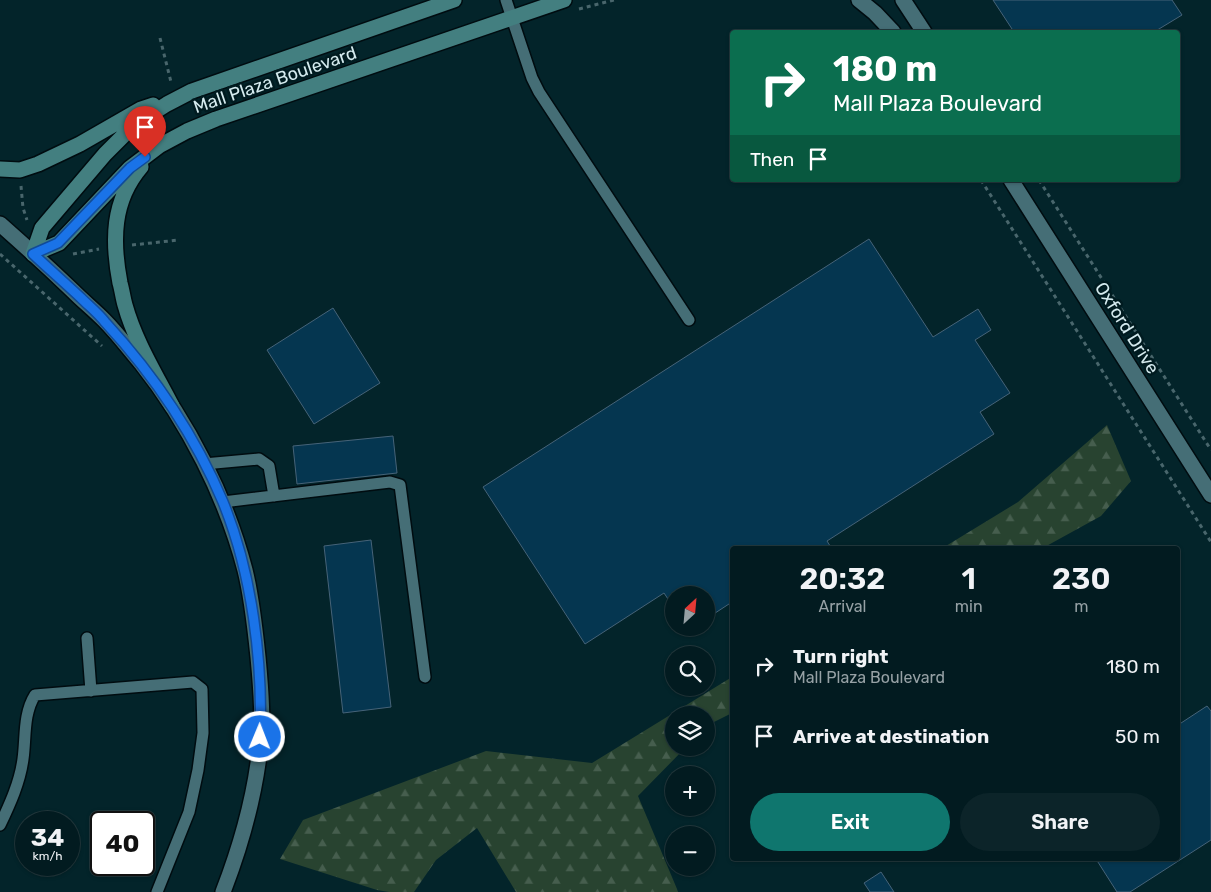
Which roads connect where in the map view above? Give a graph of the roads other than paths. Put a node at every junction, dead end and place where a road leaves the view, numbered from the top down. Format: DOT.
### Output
graph roads {
  1 [pos="454,0"];
  2 [pos="506,0"];
  3 [pos="564,0"];
  4 [pos="859,0"];
  5 [pos="877,0"];
  6 [pos="903,0"];
  7 [pos="513,18"];
  8 [pos="891,30"];
  9 [pos="899,30"];
  10 [pos="923,30"];
  11 [pos="192,91"];
  12 [pos="159,146"];
  13 [pos="0,169"];
  14 [pos="1012,182"];
  15 [pos="0,224"];
  16 [pos="33,254"];
  17 [pos="690,320"];
  18 [pos="172,406"];
  19 [pos="204,464"];
  20 [pos="1211,495"];
  21 [pos="274,496"];
  22 [pos="223,502"];
  23 [pos="87,638"];
  24 [pos="426,677"];
  25 [pos="91,691"];
  26 [pos="0,825"];
  27 [pos="157,892"];
  28 [pos="223,892"];
  1 -- 11 [label="main road, Mall Plaza Boulevard"];
  2 -- 7 [label="lane"];
  3 -- 7 [label="main road, Mall Plaza Boulevard"];
  4 -- 8 [label="street"];
  5 -- 9 [label="street"];
  6 -- 10 [label="street"];
  7 -- 12 [label="main road, Mall Plaza Boulevard"];
  7 -- 17 [label="lane"];
  11 -- 13 [label="main road"];
  11 -- 16 [label="main road, Mall Plaza Boulevard"];
  12 -- 16 [label="main road, Mall Plaza Boulevard"];
  12 -- 18 [label="main road"];
  14 -- 20 [label="street, Oxford Drive"];
  15 -- 16 [label="street"];
  16 -- 18 [label="street"];
  18 -- 19 [label="street"];
  19 -- 21 [label="lane"];
  19 -- 22 [label="street"];
  21 -- 22 [label="lane"];
  21 -- 24 [label="lane"];
  22 -- 28 [label="street"];
  23 -- 25 [label="lane"];
  25 -- 26 [label="lane"];
  25 -- 27 [label="lane"];
}
